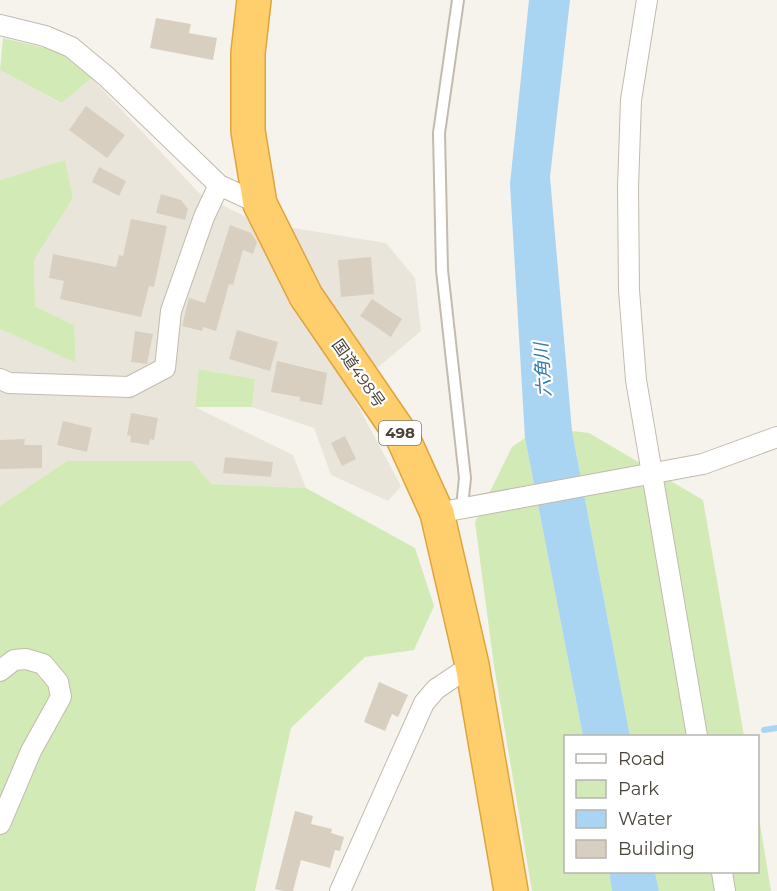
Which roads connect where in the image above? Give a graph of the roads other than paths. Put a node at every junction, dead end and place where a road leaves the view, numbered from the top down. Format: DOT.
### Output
graph roads {
  1 [pos="254,0"];
  2 [pos="458,0"];
  3 [pos="647,0"];
  4 [pos="0,25"];
  5 [pos="219,185"];
  6 [pos="260,204"];
  7 [pos="0,379"];
  8 [pos="777,437"];
  9 [pos="648,474"];
  10 [pos="458,508"];
  11 [pos="472,665"];
  12 [pos="0,671"];
  13 [pos="697,735"];
  14 [pos="0,824"];
  15 [pos="722,873"];
  16 [pos="340,891"];
  17 [pos="511,891"];
  18 [pos="725,891"];
  1 -- 6 [label="highway, 国道498号 / 498"];
  2 -- 10 [label="lane"];
  3 -- 9 [label="street"];
  4 -- 5 [label="street"];
  5 -- 6 [label="street"];
  5 -- 7 [label="street"];
  6 -- 10 [label="highway, 国道498号 / 498"];
  8 -- 9 [label="street"];
  9 -- 10 [label="street"];
  9 -- 13 [label="street"];
  10 -- 11 [label="highway, 国道498号 / 498"];
  11 -- 16 [label="street"];
  11 -- 17 [label="highway, 国道498号 / 498"];
  12 -- 14 [label="street"];
  15 -- 18 [label="street"];
}
